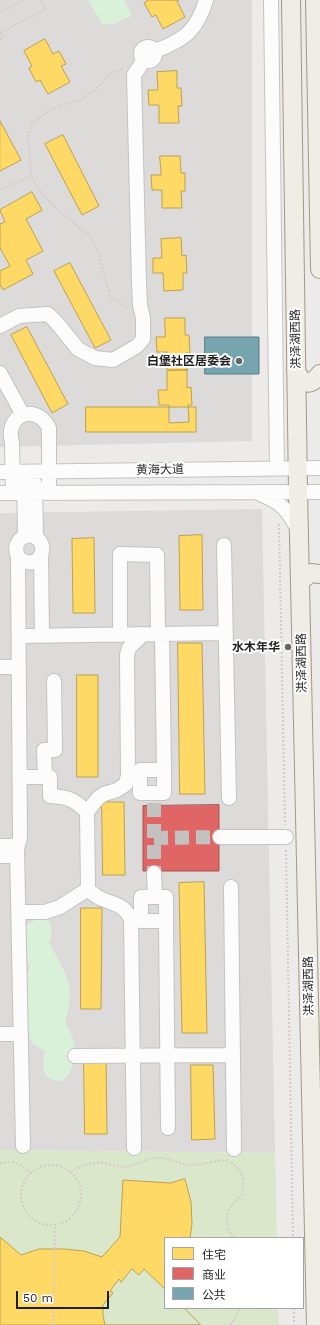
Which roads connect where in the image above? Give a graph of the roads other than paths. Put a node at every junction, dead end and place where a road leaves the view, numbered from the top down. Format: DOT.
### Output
graph roads {
  1 [pos="206,0"];
  2 [pos="271,0"];
  3 [pos="291,0"];
  4 [pos="315,0"];
  5 [pos="320,269"];
  6 [pos="0,326"];
  7 [pos="296,370"];
  8 [pos="0,373"];
  9 [pos="320,374"];
  10 [pos="23,415"];
  11 [pos="297,418"];
  12 [pos="277,462"];
  13 [pos="297,468"];
  14 [pos="320,468"];
  15 [pos="24,472"];
  16 [pos="298,491"];
  17 [pos="254,492"];
  18 [pos="320,492"];
  19 [pos="24,493"];
  20 [pos="299,532"];
  21 [pos="30,537"];
  22 [pos="224,545"];
  23 [pos="41,555"];
  24 [pos="18,557"];
  25 [pos="320,574"];
  26 [pos="300,582"];
  27 [pos="226,633"];
  28 [pos="144,634"];
  29 [pos="160,634"];
  30 [pos="120,635"];
  31 [pos="19,636"];
  32 [pos="42,636"];
  33 [pos="0,667"];
  34 [pos="19,667"];
  35 [pos="54,681"];
  36 [pos="164,770"];
  37 [pos="20,777"];
  38 [pos="45,777"];
  39 [pos="133,781"];
  40 [pos="229,798"];
  41 [pos="87,812"];
  42 [pos="286,836"];
  43 [pos="220,838"];
  44 [pos="0,846"];
  45 [pos="18,851"];
  46 [pos="0,856"];
  47 [pos="154,873"];
  48 [pos="231,887"];
  49 [pos="88,889"];
  50 [pos="154,897"];
  51 [pos="134,911"];
  52 [pos="18,912"];
  53 [pos="166,921"];
  54 [pos="0,1034"];
  55 [pos="21,1034"];
  56 [pos="233,1055"];
  57 [pos="75,1056"];
  58 [pos="133,1056"];
  59 [pos="168,1056"];
  60 [pos="168,1128"];
  61 [pos="23,1146"];
  62 [pos="134,1148"];
  63 [pos="234,1149"];
  64 [pos="316,1325"];
  1 -- 6 [label="street"];
  2 -- 12 [label="street"];
  3 -- 7 [label="main road, 洪泽湖西路"];
  4 -- 5 [label="main road"];
  7 -- 9 [label="main road"];
  7 -- 11 [label="main road, 洪泽湖西路"];
  8 -- 10 [label="street"];
  10 -- 15 [label="street"];
  10 -- 15 [label="street"];
  11 -- 12 [label="street"];
  11 -- 13 [label="main road, 洪泽湖西路"];
  12 -- 13 [label="street, 黄海大道"];
  12 -- 15 [label="street, 黄海大道"];
  13 -- 14 [label="street, 黄海大道"];
  13 -- 16 [label="main road, 洪泽湖西路"];
  15 -- 19 [label="street"];
  15 -- 19 [label="street"];
  16 -- 17 [label="street, 黄海大道"];
  16 -- 18 [label="street, 黄海大道"];
  16 -- 20 [label="main road, 洪泽湖西路"];
  17 -- 19 [label="street, 黄海大道"];
  17 -- 20 [label="street"];
  19 -- 21 [label="street"];
  20 -- 26 [label="main road, 洪泽湖西路"];
  21 -- 23 [label="street"];
  21 -- 24 [label="street"];
  22 -- 27 [label="street"];
  23 -- 24 [label="street"];
  23 -- 32 [label="street"];
  24 -- 31 [label="street"];
  25 -- 26 [label="main road"];
  26 -- 64 [label="main road, 洪泽湖西路"];
  27 -- 29 [label="street"];
  27 -- 40 [label="street"];
  28 -- 29 [label="street"];
  28 -- 30 [label="street"];
  28 -- 39 [label="street"];
  29 -- 30 [label="street"];
  29 -- 36 [label="street"];
  30 -- 32 [label="street"];
  31 -- 32 [label="street"];
  31 -- 34 [label="street"];
  33 -- 34 [label="street"];
  34 -- 37 [label="street"];
  35 -- 38 [label="street"];
  36 -- 39 [label="street"];
  36 -- 39 [label="street"];
  37 -- 38 [label="street"];
  37 -- 45 [label="street"];
  38 -- 41 [label="street"];
  39 -- 41 [label="street"];
  41 -- 49 [label="street"];
  42 -- 43 [label="street"];
  44 -- 45 [label="street"];
  45 -- 46 [label="street"];
  45 -- 52 [label="street"];
  47 -- 50 [label="street"];
  48 -- 56 [label="street"];
  49 -- 51 [label="street"];
  49 -- 52 [label="street"];
  50 -- 51 [label="street"];
  50 -- 53 [label="street"];
  51 -- 53 [label="street"];
  51 -- 58 [label="street"];
  52 -- 55 [label="street"];
  53 -- 59 [label="street"];
  54 -- 55 [label="street"];
  55 -- 61 [label="street"];
  56 -- 59 [label="street"];
  56 -- 63 [label="street"];
  57 -- 58 [label="street"];
  58 -- 59 [label="street"];
  58 -- 62 [label="street"];
  59 -- 60 [label="street"];
}
